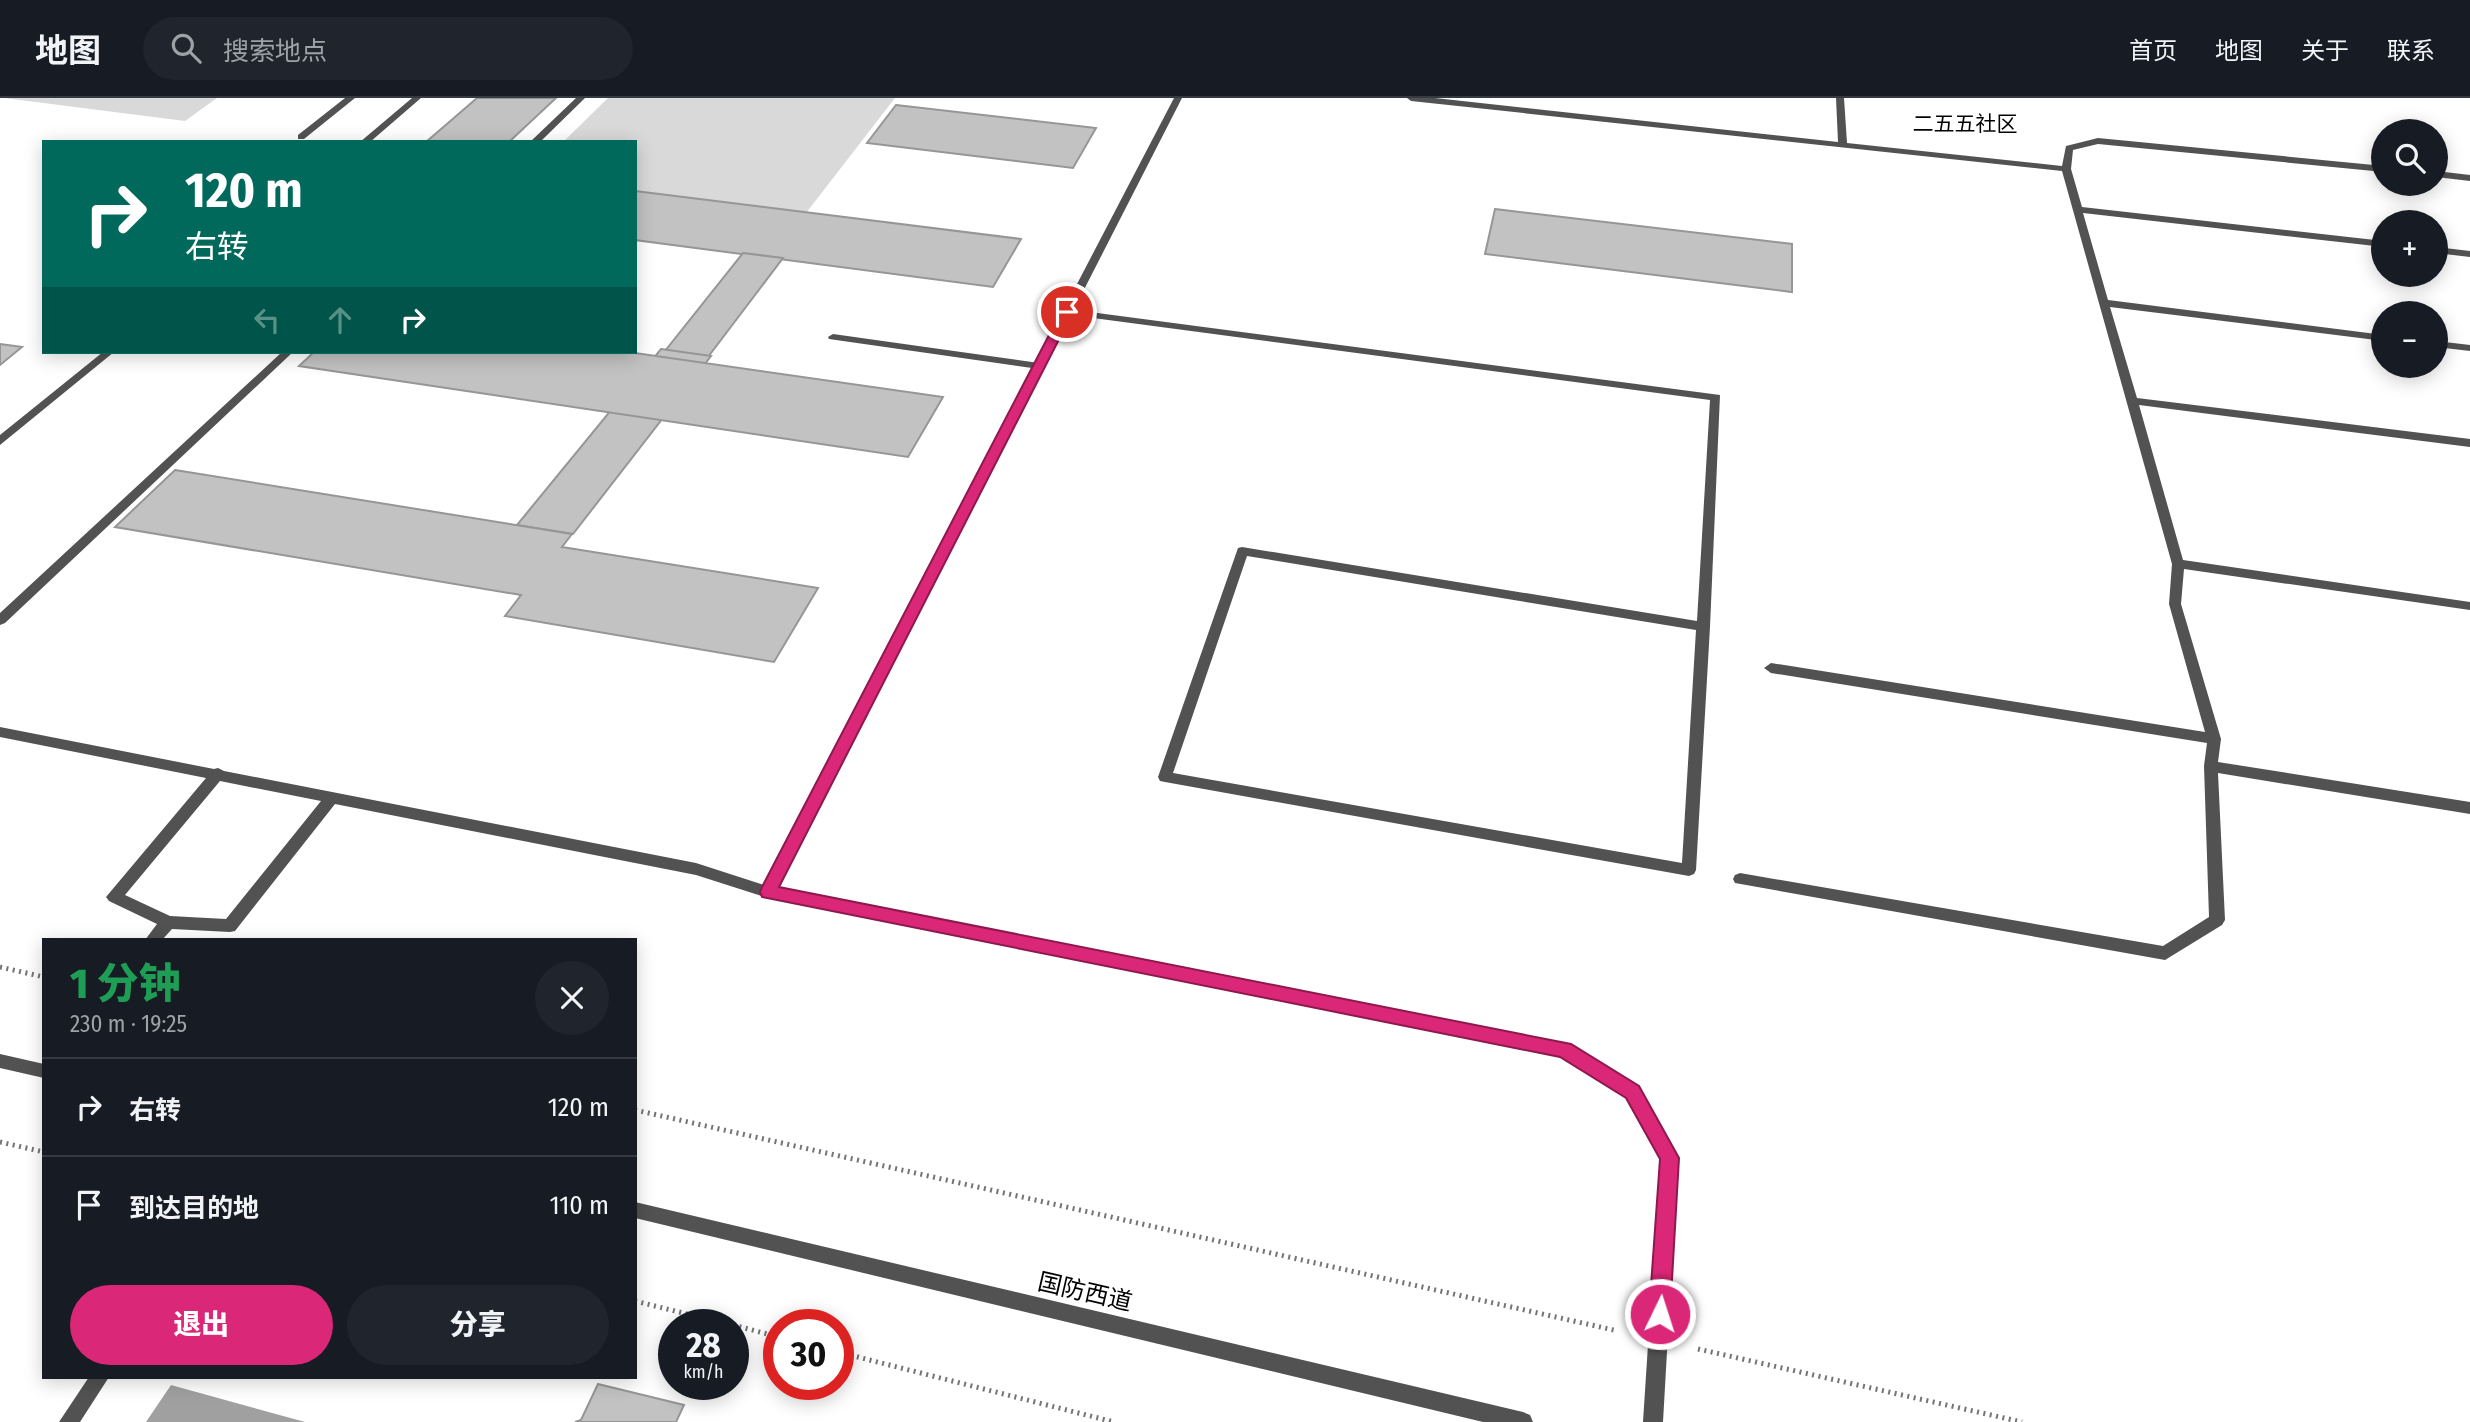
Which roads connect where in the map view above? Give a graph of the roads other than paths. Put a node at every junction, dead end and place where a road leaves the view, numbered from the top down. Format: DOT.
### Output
graph roads {
  1 [pos="351,98"];
  2 [pos="417,98"];
  3 [pos="581,98"];
  4 [pos="1178,98"];
  5 [pos="1411,98"];
  6 [pos="1840,98"];
  7 [pos="301,137"];
  8 [pos="366,140"];
  9 [pos="536,140"];
  10 [pos="1843,144"];
  11 [pos="2371,168"];
  12 [pos="2066,169"];
  13 [pos="2448,175"];
  14 [pos="2470,178"];
  15 [pos="2078,210"];
  16 [pos="2371,243"];
  17 [pos="2448,251"];
  18 [pos="2470,254"];
  19 [pos="2105,303"];
  20 [pos="1067,312"];
  21 [pos="2371,336"];
  22 [pos="833,337"];
  23 [pos="2448,345"];
  24 [pos="2470,348"];
  25 [pos="107,354"];
  26 [pos="286,354"];
  27 [pos="1039,366"];
  28 [pos="2131,401"];
  29 [pos="0,442"];
  30 [pos="2470,443"];
  31 [pos="2178,564"];
  32 [pos="2470,606"];
  33 [pos="0,620"];
  34 [pos="1704,627"];
  35 [pos="1771,668"];
  36 [pos="0,732"];
  37 [pos="2214,739"];
  38 [pos="2211,766"];
  39 [pos="218,773"];
  40 [pos="332,797"];
  41 [pos="2470,808"];
  42 [pos="1740,879"];
  43 [pos="768,892"];
  44 [pos="168,922"];
  45 [pos="155,938"];
  46 [pos="0,1061"];
  47 [pos="42,1071"];
  48 [pos="637,1210"];
  49 [pos="99,1379"];
  50 [pos="69,1422"];
  51 [pos="1523,1422"];
  52 [pos="1653,1422"];
  1 -- 7 [label="street"];
  2 -- 8 [label="street"];
  3 -- 9 [label="street"];
  4 -- 20 [label="street"];
  5 -- 10 [label="street"];
  6 -- 10 [label="street"];
  10 -- 12 [label="street"];
  11 -- 12 [label="street"];
  12 -- 15 [label="street"];
  13 -- 14 [label="street"];
  15 -- 16 [label="street"];
  15 -- 19 [label="street"];
  17 -- 18 [label="street"];
  19 -- 21 [label="street"];
  19 -- 28 [label="street"];
  20 -- 27 [label="street"];
  20 -- 34 [label="street"];
  22 -- 27 [label="street"];
  23 -- 24 [label="street"];
  25 -- 29 [label="street"];
  26 -- 33 [label="street"];
  27 -- 43 [label="street"];
  28 -- 30 [label="street"];
  28 -- 31 [label="street"];
  31 -- 32 [label="street"];
  31 -- 37 [label="street"];
  34 -- 34 [label="street"];
  35 -- 37 [label="street"];
  36 -- 39 [label="street"];
  37 -- 38 [label="street"];
  38 -- 41 [label="street"];
  38 -- 42 [label="street"];
  39 -- 40 [label="street"];
  39 -- 44 [label="street"];
  40 -- 43 [label="street"];
  40 -- 44 [label="street"];
  43 -- 52 [label="street"];
  44 -- 45 [label="street"];
  46 -- 47 [label="street"];
  48 -- 51 [label="street, 国防西道"];
  49 -- 50 [label="street"];
}
